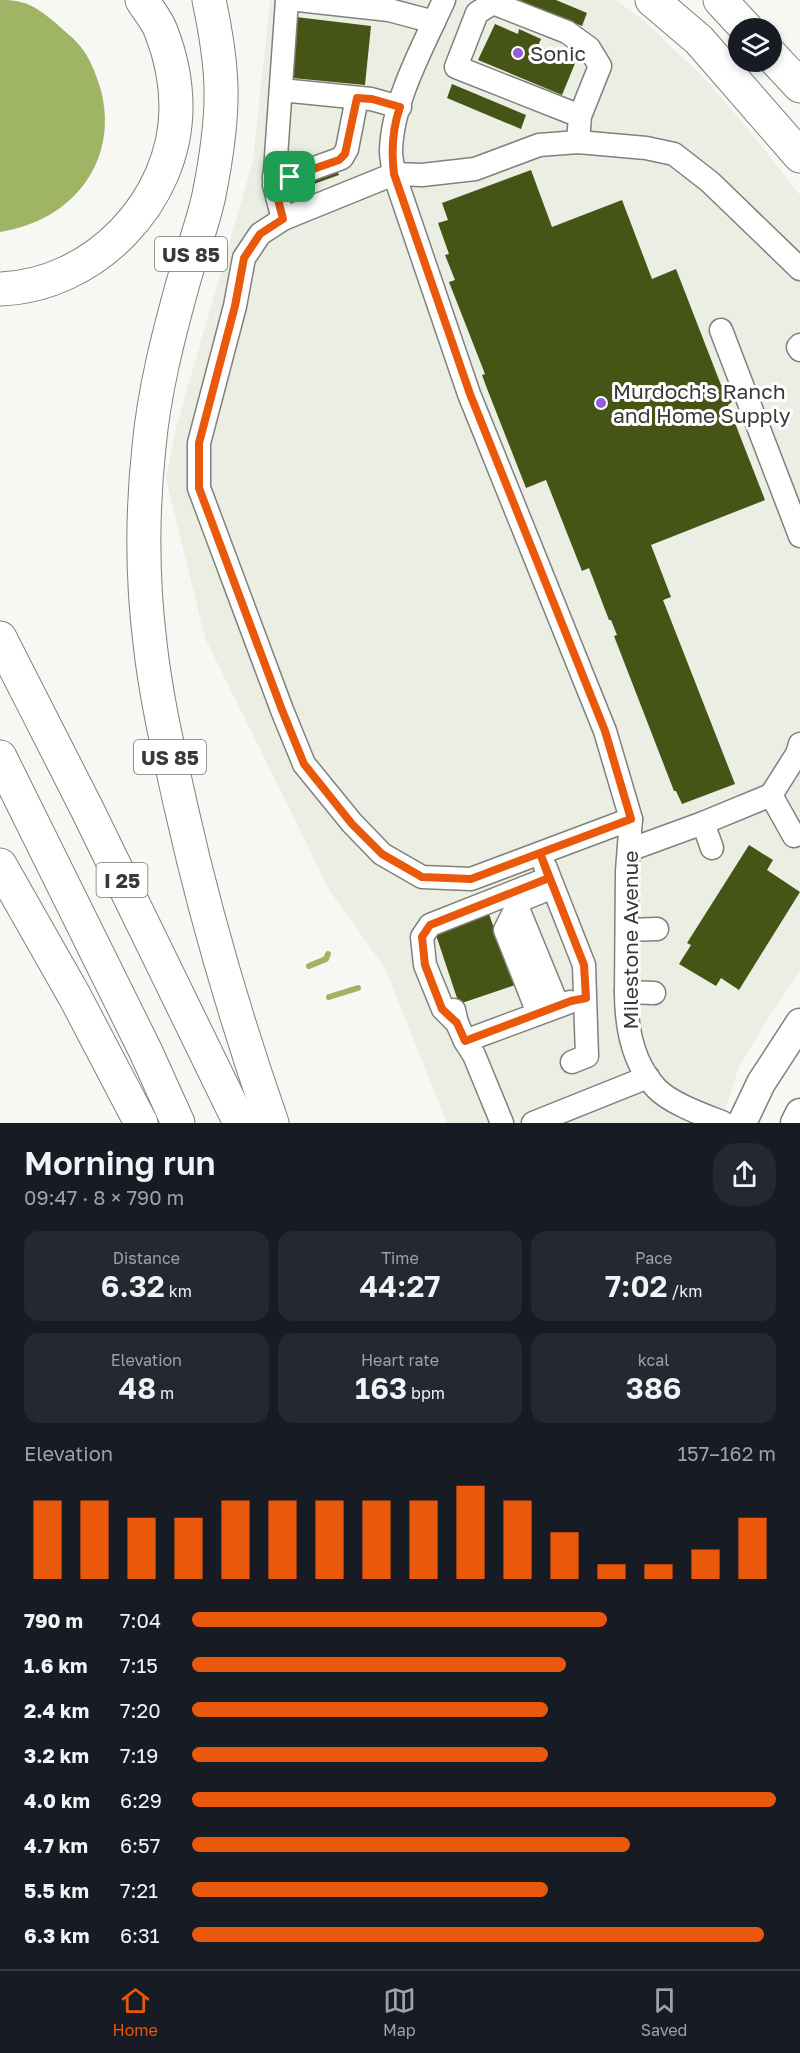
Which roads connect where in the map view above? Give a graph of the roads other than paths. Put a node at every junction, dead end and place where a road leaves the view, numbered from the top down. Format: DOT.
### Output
graph roads {
  1 [pos="142,0"];
  2 [pos="209,0"];
  3 [pos="287,0"];
  4 [pos="298,0"];
  5 [pos="444,0"];
  6 [pos="652,0"];
  7 [pos="720,0"];
  8 [pos="390,5"];
  9 [pos="737,18"];
  10 [pos="431,30"];
  11 [pos="462,51"];
  12 [pos="782,67"];
  13 [pos="800,86"];
  14 [pos="281,90"];
  15 [pos="357,98"];
  16 [pos="400,107"];
  17 [pos="579,116"];
  18 [pos="578,142"];
  19 [pos="800,156"];
  20 [pos="394,174"];
  21 [pos="274,177"];
  22 [pos="283,219"];
  23 [pos="800,269"];
  24 [pos="0,289"];
  25 [pos="721,330"];
  26 [pos="800,536"];
  27 [pos="0,638"];
  28 [pos="800,744"];
  29 [pos="0,757"];
  30 [pos="771,795"];
  31 [pos="631,819"];
  32 [pos="703,823"];
  33 [pos="794,836"];
  34 [pos="712,848"];
  35 [pos="629,850"];
  36 [pos="540,853"];
  37 [pos="0,865"];
  38 [pos="551,883"];
  39 [pos="509,907"];
  40 [pos="657,929"];
  41 [pos="627,930"];
  42 [pos="626,992"];
  43 [pos="654,993"];
  44 [pos="586,998"];
  45 [pos="548,1010"];
  46 [pos="800,1023"];
  47 [pos="461,1032"];
  48 [pos="572,1062"];
  49 [pos="648,1077"];
  50 [pos="800,1113"];
  51 [pos="141,1123"];
  52 [pos="178,1123"];
  53 [pos="240,1123"];
  54 [pos="272,1123"];
  55 [pos="502,1123"];
  56 [pos="533,1123"];
  57 [pos="724,1123"];
  58 [pos="741,1123"];
  59 [pos="795,1123"];
  1 -- 24 [label="highway"];
  2 -- 54 [label="highway, US 85"];
  3 -- 14 [label="street"];
  4 -- 8 [label="street"];
  5 -- 10 [label="street, Milestone Avenue"];
  6 -- 19 [label="highway"];
  7 -- 9 [label="highway"];
  8 -- 10 [label="street"];
  10 -- 11 [label="street"];
  10 -- 16 [label="street, Milestone Avenue"];
  11 -- 17 [label="street"];
  11 -- 17 [label="street"];
  12 -- 13 [label="highway"];
  14 -- 15 [label="street"];
  14 -- 21 [label="street"];
  15 -- 16 [label="street"];
  15 -- 21 [label="street"];
  16 -- 20 [label="street, Milestone Avenue"];
  17 -- 18 [label="street"];
  18 -- 20 [label="street"];
  18 -- 23 [label="street"];
  20 -- 22 [label="street"];
  20 -- 31 [label="street, Milestone Avenue"];
  21 -- 22 [label="street"];
  22 -- 36 [label="street"];
  25 -- 26 [label="street"];
  27 -- 53 [label="highway, I 25"];
  28 -- 30 [label="street"];
  29 -- 52 [label="highway, I 25"];
  30 -- 32 [label="street"];
  30 -- 33 [label="street"];
  31 -- 35 [label="street, Milestone Avenue"];
  31 -- 36 [label="street"];
  32 -- 34 [label="street"];
  32 -- 35 [label="street"];
  35 -- 41 [label="street, Milestone Avenue"];
  36 -- 38 [label="street"];
  37 -- 51 [label="highway"];
  38 -- 39 [label="street"];
  38 -- 44 [label="street"];
  39 -- 45 [label="street"];
  39 -- 47 [label="street"];
  40 -- 41 [label="street"];
  41 -- 42 [label="street, Milestone Avenue"];
  42 -- 43 [label="street"];
  42 -- 49 [label="street, Milestone Avenue"];
  44 -- 45 [label="street"];
  44 -- 48 [label="street"];
  45 -- 47 [label="street"];
  46 -- 58 [label="main road"];
  47 -- 55 [label="street"];
  49 -- 56 [label="street"];
  49 -- 57 [label="street, Milestone Avenue"];
  50 -- 59 [label="main road"];
}
